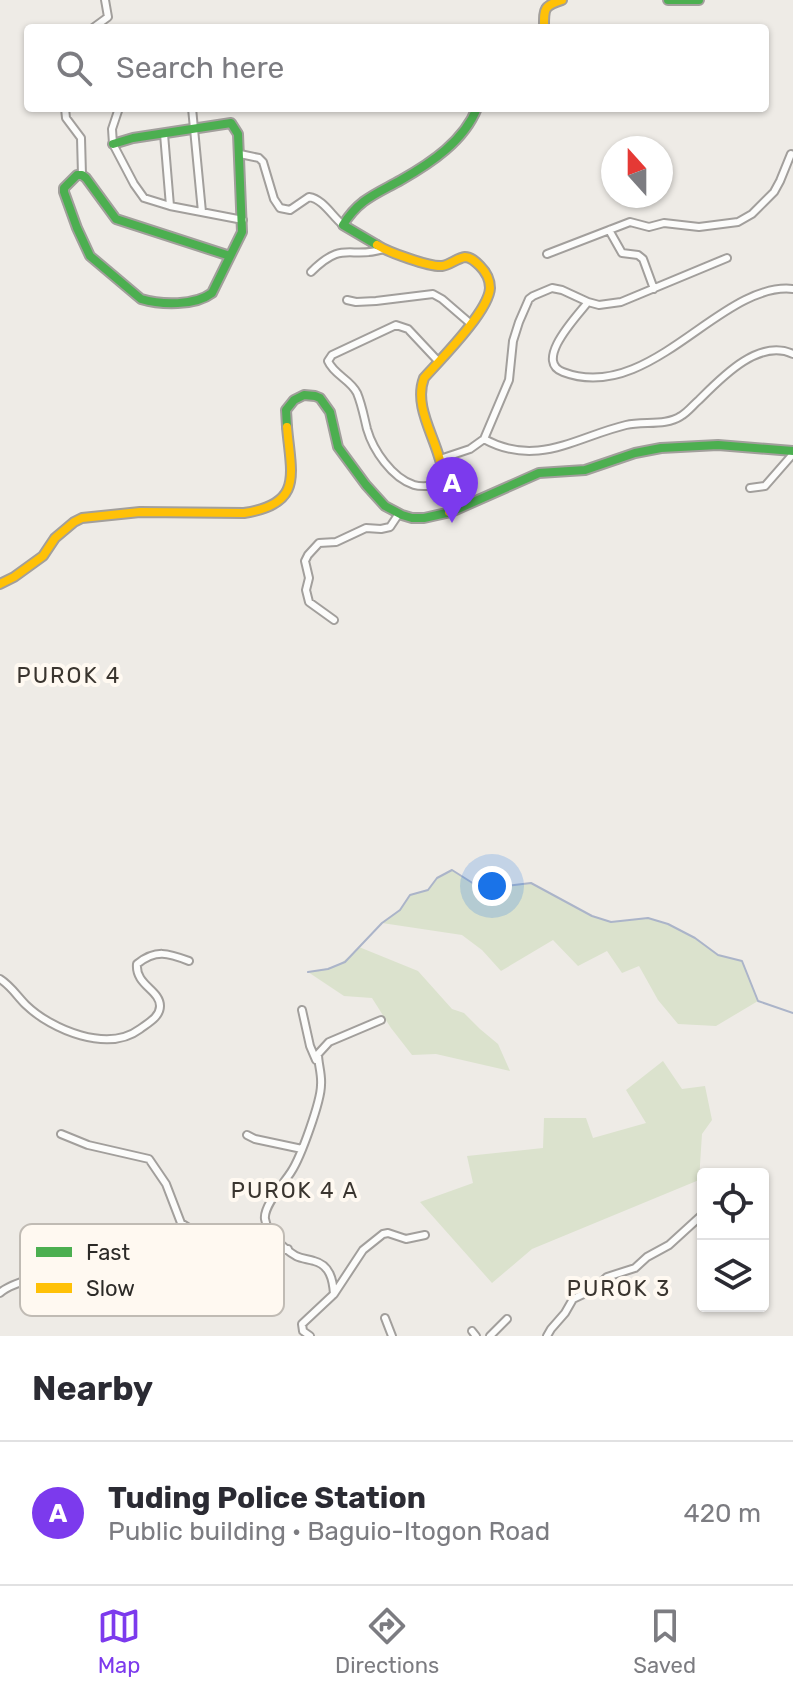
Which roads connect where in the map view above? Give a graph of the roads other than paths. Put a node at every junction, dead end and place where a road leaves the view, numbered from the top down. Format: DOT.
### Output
graph roads {
  1 [pos="105,0"];
  2 [pos="562,0"];
  3 [pos="668,0"];
  4 [pos="699,0"];
  5 [pos="98,24"];
  6 [pos="544,24"];
  7 [pos="65,112"];
  8 [pos="118,112"];
  9 [pos="193,112"];
  10 [pos="476,112"];
  11 [pos="195,129"];
  12 [pos="164,134"];
  13 [pos="113,144"];
  14 [pos="240,154"];
  15 [pos="791,154"];
  16 [pos="82,175"];
  17 [pos="170,206"];
  18 [pos="202,212"];
  19 [pos="243,220"];
  20 [pos="343,225"];
  21 [pos="609,230"];
  22 [pos="384,249"];
  23 [pos="547,254"];
  24 [pos="230,256"];
  25 [pos="727,258"];
  26 [pos="311,272"];
  27 [pos="654,289"];
  28 [pos="793,289"];
  29 [pos="347,300"];
  30 [pos="588,302"];
  31 [pos="471,324"];
  32 [pos="793,354"];
  33 [pos="438,361"];
  34 [pos="484,439"];
  35 [pos="793,453"];
  36 [pos="440,459"];
  37 [pos="445,484"];
  38 [pos="750,488"];
  39 [pos="454,510"];
  40 [pos="398,515"];
  41 [pos="0,584"];
  42 [pos="334,620"];
  43 [pos="189,961"];
  44 [pos="0,979"];
  45 [pos="302,1010"];
  46 [pos="381,1020"];
  47 [pos="318,1063"];
  48 [pos="61,1134"];
  49 [pos="247,1135"];
  50 [pos="302,1149"];
  51 [pos="697,1219"];
  52 [pos="183,1224"];
  53 [pos="266,1224"];
  54 [pos="425,1235"];
  55 [pos="284,1245"];
  56 [pos="288,1249"];
  57 [pos="284,1250"];
  58 [pos="20,1283"];
  59 [pos="0,1293"];
  60 [pos="334,1294"];
  61 [pos="385,1318"];
  62 [pos="507,1319"];
  63 [pos="310,1336"];
  64 [pos="392,1336"];
  65 [pos="490,1336"];
  66 [pos="547,1336"];
  1 -- 5 [label="street"];
  2 -- 6 [label="street"];
  3 -- 4 [label="street"];
  7 -- 16 [label="street"];
  8 -- 13 [label="street"];
  9 -- 11 [label="street"];
  10 -- 20 [label="street"];
  11 -- 12 [label="street"];
  11 -- 14 [label="street"];
  11 -- 18 [label="street"];
  12 -- 13 [label="street"];
  12 -- 17 [label="street"];
  13 -- 17 [label="street"];
  14 -- 19 [label="street"];
  14 -- 20 [label="street"];
  15 -- 21 [label="street"];
  16 -- 24 [label="street"];
  16 -- 24 [label="street"];
  17 -- 18 [label="street"];
  18 -- 19 [label="street"];
  19 -- 24 [label="street"];
  20 -- 22 [label="street"];
  21 -- 23 [label="street"];
  21 -- 27 [label="street"];
  22 -- 26 [label="street"];
  22 -- 31 [label="street"];
  25 -- 27 [label="street"];
  27 -- 30 [label="street"];
  28 -- 30 [label="street"];
  29 -- 31 [label="street"];
  30 -- 34 [label="street"];
  31 -- 33 [label="street"];
  32 -- 34 [label="street"];
  33 -- 36 [label="street"];
  33 -- 37 [label="street"];
  34 -- 36 [label="street"];
  35 -- 38 [label="street"];
  35 -- 39 [label="street"];
  36 -- 37 [label="street"];
  37 -- 39 [label="street"];
  39 -- 40 [label="street"];
  40 -- 41 [label="street"];
  40 -- 42 [label="street"];
  43 -- 44 [label="street"];
  45 -- 47 [label="street"];
  46 -- 47 [label="street"];
  47 -- 50 [label="street"];
  48 -- 52 [label="street"];
  49 -- 50 [label="street"];
  50 -- 53 [label="street"];
  51 -- 66 [label="street"];
  54 -- 60 [label="street"];
  55 -- 56 [label="street"];
  56 -- 57 [label="street"];
  56 -- 60 [label="street"];
  58 -- 59 [label="street"];
  60 -- 63 [label="street"];
  61 -- 64 [label="street"];
  62 -- 65 [label="street"];
}
